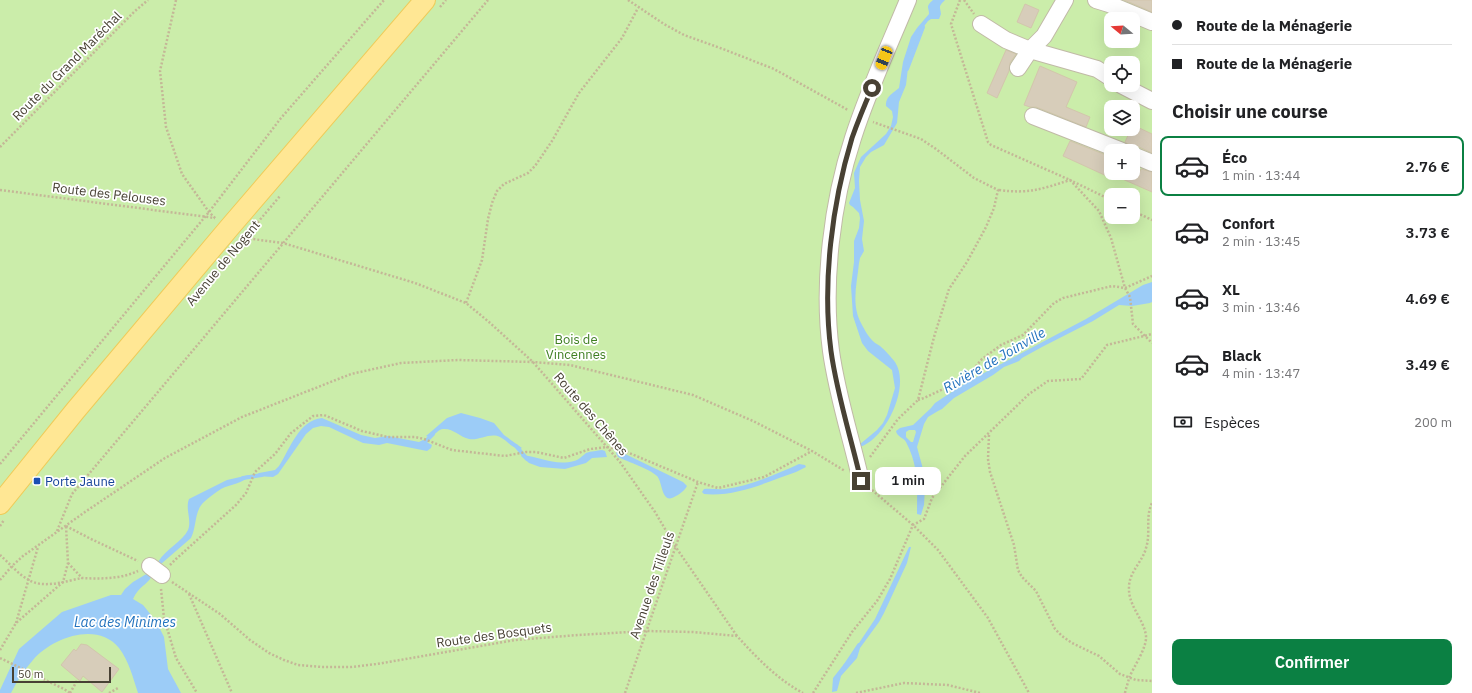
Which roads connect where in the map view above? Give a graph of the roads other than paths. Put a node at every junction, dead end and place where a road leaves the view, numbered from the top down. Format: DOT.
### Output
graph roads {
  1 [pos="908,0"];
  2 [pos="1065,0"];
  3 [pos="1096,0"];
  4 [pos="431,6"];
  5 [pos="1152,22"];
  6 [pos="981,24"];
  7 [pos="1030,50"];
  8 [pos="1018,68"];
  9 [pos="1104,73"];
  10 [pos="1135,92"];
  11 [pos="1152,101"];
  12 [pos="1033,116"];
  13 [pos="1104,144"];
  14 [pos="1140,158"];
  15 [pos="1152,163"];
  16 [pos="861,481"];
  17 [pos="4,510"];
  1 -- 16 [label="lane"];
  2 -- 7 [label="lane"];
  3 -- 5 [label="lane"];
  4 -- 17 [label="main road, Avenue de Nogent"];
  6 -- 7 [label="lane"];
  7 -- 8 [label="lane"];
  7 -- 9 [label="lane"];
  10 -- 11 [label="lane"];
  12 -- 13 [label="lane"];
  14 -- 15 [label="lane"];
}
